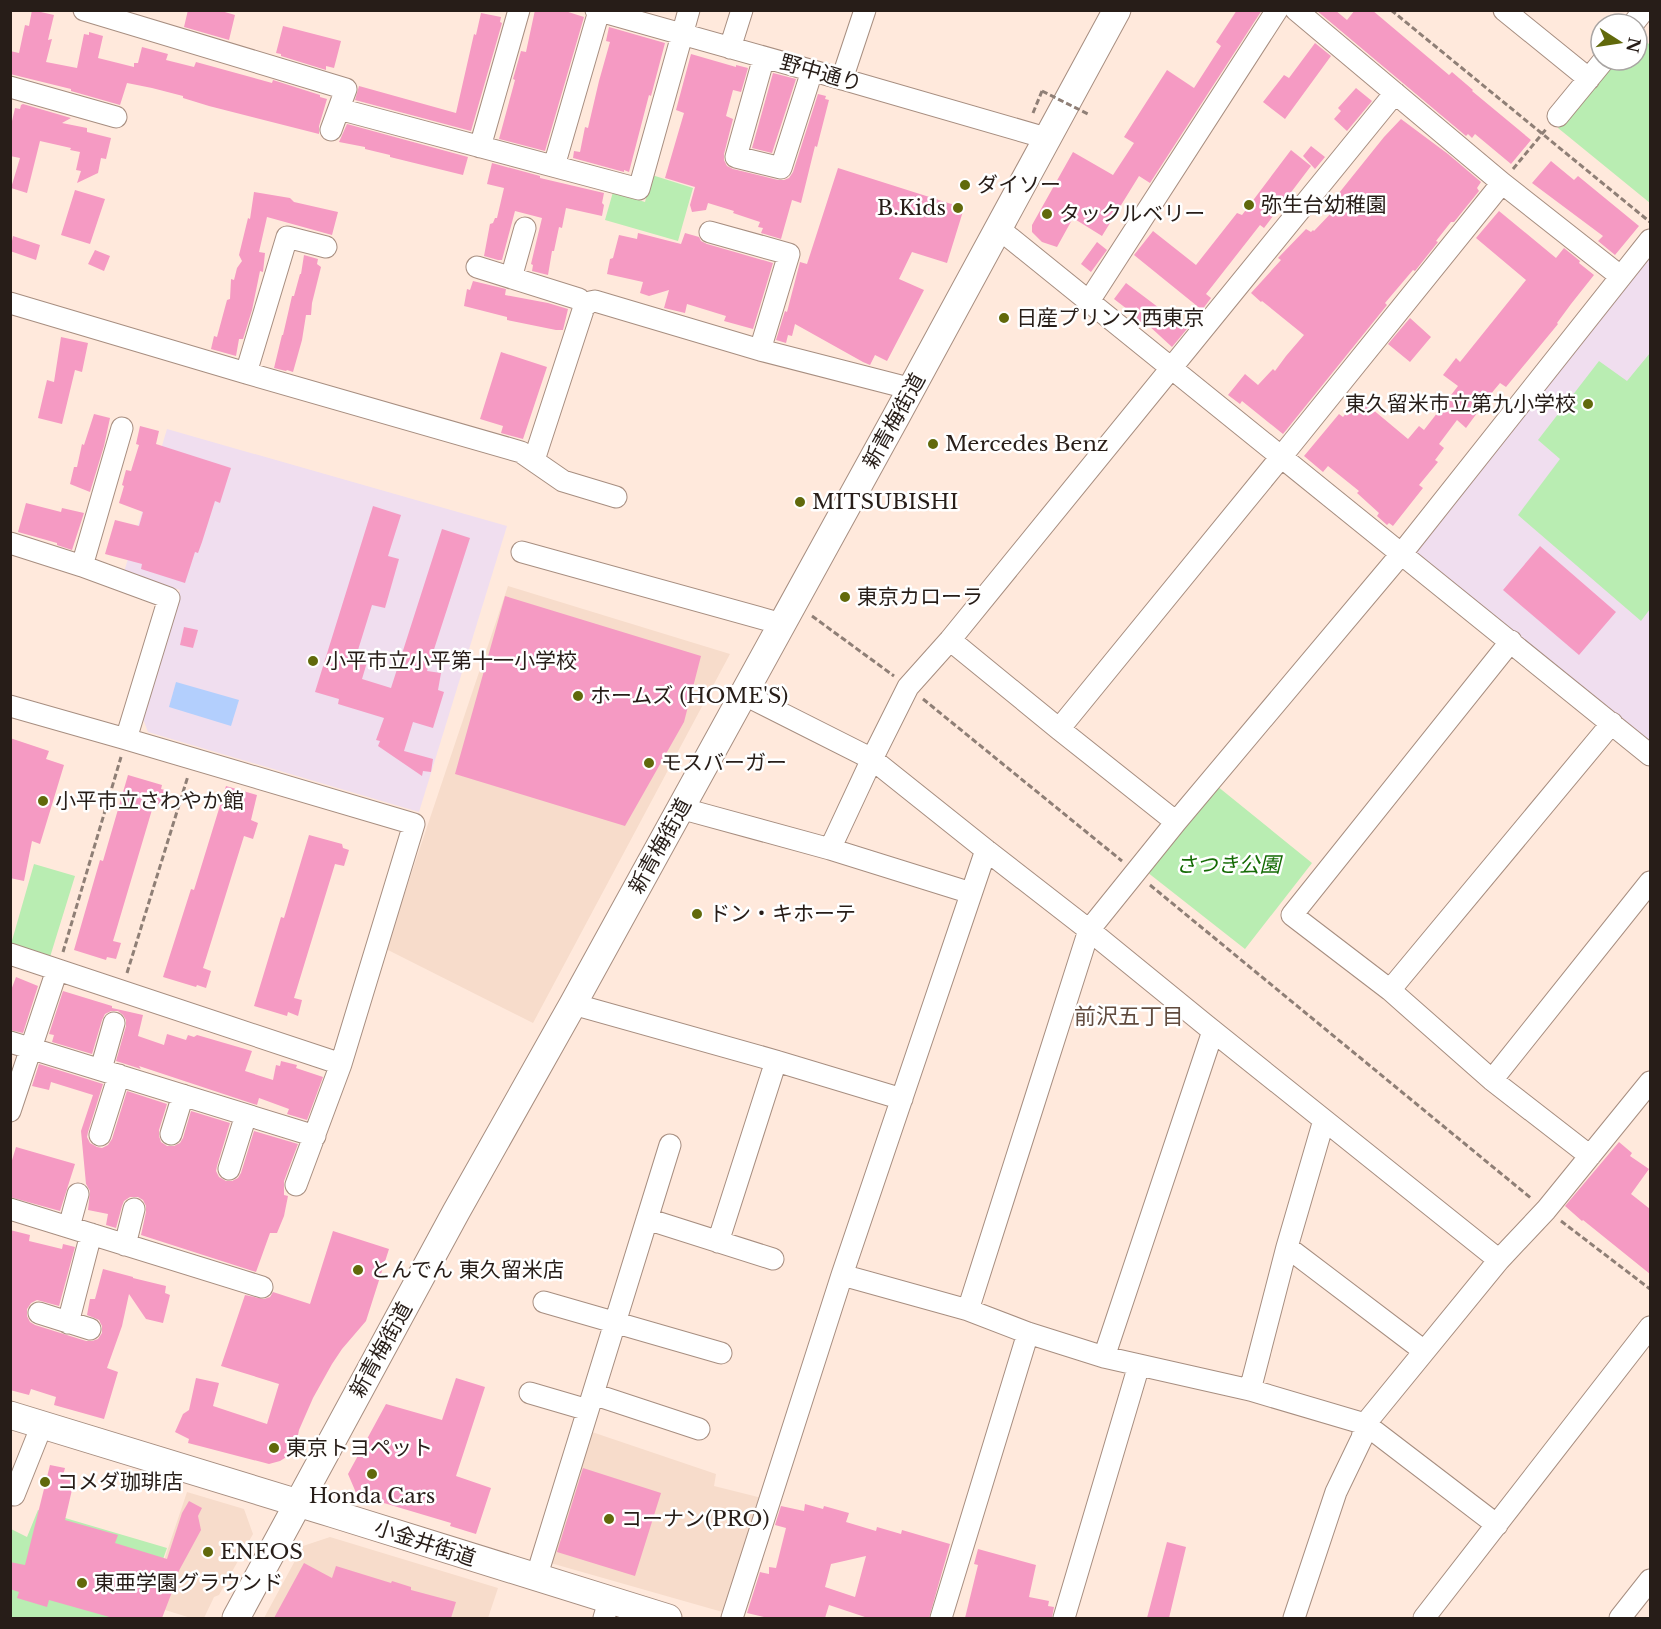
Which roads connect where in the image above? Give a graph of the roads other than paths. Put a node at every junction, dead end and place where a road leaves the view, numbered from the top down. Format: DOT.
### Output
graph roads {
  1 [pos="84,10"];
  2 [pos="519,10"];
  3 [pos="689,10"];
  4 [pos="742,10"];
  5 [pos="865,10"];
  6 [pos="1117,10"];
  7 [pos="1276,10"];
  8 [pos="1296,10"];
  9 [pos="1504,10"];
  10 [pos="607,12"];
  11 [pos="681,35"];
  12 [pos="730,48"];
  13 [pos="764,57"];
  14 [pos="813,71"];
  15 [pos="1595,72"];
  16 [pos="842,79"];
  17 [pos="1589,79"];
  18 [pos="10,87"];
  19 [pos="1395,93"];
  20 [pos="339,109"];
  21 [pos="1558,116"];
  22 [pos="116,117"];
  23 [pos="332,130"];
  24 [pos="1046,138"];
  25 [pos="480,147"];
  26 [pos="554,166"];
  27 [pos="1502,183"];
  28 [pos="525,228"];
  29 [pos="998,228"];
  30 [pos="710,232"];
  31 [pos="1650,240"];
  32 [pos="326,247"];
  33 [pos="477,267"];
  34 [pos="1620,276"];
  35 [pos="511,278"];
  36 [pos="1089,301"];
  37 [pos="10,303"];
  38 [pos="584,307"];
  39 [pos="760,350"];
  40 [pos="1172,368"];
  41 [pos="246,373"];
  42 [pos="912,389"];
  43 [pos="122,428"];
  44 [pos="1281,457"];
  45 [pos="534,460"];
  46 [pos="616,497"];
  47 [pos="10,543"];
  48 [pos="522,552"];
  49 [pos="1402,553"];
  50 [pos="82,566"];
  51 [pos="782,624"];
  52 [pos="950,640"];
  53 [pos="1511,641"];
  54 [pos="743,694"];
  55 [pos="10,706"];
  56 [pos="1612,723"];
  57 [pos="1059,729"];
  58 [pos="126,739"];
  59 [pos="1650,755"];
  60 [pos="872,759"];
  61 [pos="680,808"];
  62 [pos="1176,822"];
  63 [pos="830,849"];
  64 [pos="986,850"];
  65 [pos="1650,882"];
  66 [pos="971,893"];
  67 [pos="1089,930"];
  68 [pos="10,954"];
  69 [pos="57,970"];
  70 [pos="1390,990"];
  71 [pos="573,1004"];
  72 [pos="114,1023"];
  73 [pos="1213,1031"];
  74 [pos="21,1045"];
  75 [pos="776,1061"];
  76 [pos="341,1064"];
  77 [pos="110,1072"];
  78 [pos="1492,1080"];
  79 [pos="1650,1082"];
  80 [pos="183,1095"];
  81 [pos="902,1099"];
  82 [pos="10,1111"];
  83 [pos="246,1114"];
  84 [pos="1324,1120"];
  85 [pos="171,1134"];
  86 [pos="100,1136"];
  87 [pos="315,1136"];
  88 [pos="670,1145"];
  89 [pos="1590,1156"];
  90 [pos="229,1169"];
  91 [pos="296,1185"];
  92 [pos="78,1194"];
  93 [pos="10,1209"];
  94 [pos="134,1209"];
  95 [pos="647,1219"];
  96 [pos="69,1227"];
  97 [pos="91,1234"];
  98 [pos="718,1242"];
  99 [pos="125,1245"];
  100 [pos="1287,1247"];
  101 [pos="773,1259"];
  102 [pos="1499,1260"];
  103 [pos="842,1275"];
  104 [pos="262,1287"];
  105 [pos="544,1302"];
  106 [pos="968,1310"];
  107 [pos="39,1313"];
  108 [pos="68,1323"];
  109 [pos="615,1323"];
  110 [pos="1650,1327"];
  111 [pos="90,1329"];
  112 [pos="1028,1333"];
  113 [pos="1425,1351"];
  114 [pos="721,1353"];
  115 [pos="1104,1357"];
  116 [pos="1139,1365"];
  117 [pos="1251,1390"];
  118 [pos="530,1393"];
  119 [pos="591,1402"];
  120 [pos="10,1415"];
  121 [pos="1365,1424"];
  122 [pos="42,1425"];
  123 [pos="699,1429"];
  124 [pos="14,1495"];
  125 [pos="298,1503"];
  126 [pos="1497,1525"];
  127 [pos="536,1578"];
  128 [pos="1650,1580"];
  129 [pos="606,1610"];
  130 [pos="236,1618"];
  131 [pos="668,1618"];
  132 [pos="732,1618"];
  133 [pos="941,1618"];
  134 [pos="1064,1618"];
  135 [pos="1293,1618"];
  136 [pos="1424,1618"];
  137 [pos="1620,1618"];
  1 -- 20 [label="street"];
  2 -- 25 [label="street"];
  3 -- 11 [label="street"];
  4 -- 12 [label="street"];
  5 -- 16 [label="street"];
  6 -- 24 [label="main road, 新青梅街道"];
  7 -- 36 [label="street"];
  8 -- 19 [label="street"];
  9 -- 17 [label="street"];
  10 -- 11 [label="street, 野中通り"];
  10 -- 26 [label="street"];
  11 -- 12 [label="street, 野中通り"];
  11 -- 26 [label="street"];
  12 -- 13 [label="street, 野中通り"];
  13 -- 14 [label="street, 野中通り"];
  13 -- 14 [label="street"];
  14 -- 16 [label="street, 野中通り"];
  15 -- 17 [label="street"];
  16 -- 24 [label="street, 野中通り"];
  17 -- 21 [label="street"];
  18 -- 22 [label="street"];
  19 -- 27 [label="street"];
  19 -- 40 [label="street"];
  20 -- 23 [label="street"];
  20 -- 25 [label="street"];
  24 -- 29 [label="main road, 新青梅街道"];
  25 -- 26 [label="street"];
  27 -- 34 [label="street"];
  27 -- 44 [label="street"];
  28 -- 35 [label="street"];
  29 -- 36 [label="street"];
  29 -- 42 [label="main road, 新青梅街道"];
  30 -- 39 [label="street"];
  31 -- 34 [label="street"];
  32 -- 41 [label="street"];
  33 -- 35 [label="street"];
  34 -- 49 [label="street"];
  35 -- 38 [label="street"];
  36 -- 40 [label="street"];
  37 -- 41 [label="street"];
  38 -- 39 [label="street"];
  38 -- 45 [label="street"];
  39 -- 42 [label="street"];
  40 -- 44 [label="street"];
  40 -- 52 [label="street"];
  41 -- 45 [label="street"];
  42 -- 51 [label="main road, 新青梅街道"];
  43 -- 50 [label="street"];
  44 -- 49 [label="street"];
  44 -- 57 [label="street"];
  45 -- 46 [label="street"];
  47 -- 50 [label="street"];
  48 -- 51 [label="street"];
  49 -- 53 [label="street"];
  49 -- 62 [label="street"];
  50 -- 58 [label="street"];
  51 -- 54 [label="main road, 新青梅街道"];
  52 -- 57 [label="street"];
  52 -- 60 [label="street"];
  53 -- 56 [label="street"];
  53 -- 70 [label="street"];
  54 -- 60 [label="street"];
  54 -- 61 [label="main road, 新青梅街道"];
  55 -- 58 [label="street"];
  56 -- 59 [label="street"];
  56 -- 70 [label="street"];
  57 -- 62 [label="street"];
  58 -- 76 [label="street"];
  60 -- 63 [label="street"];
  60 -- 64 [label="street"];
  61 -- 63 [label="street"];
  61 -- 71 [label="main road, 新青梅街道"];
  62 -- 67 [label="street"];
  63 -- 66 [label="street"];
  64 -- 66 [label="street"];
  64 -- 67 [label="street"];
  65 -- 78 [label="street"];
  66 -- 81 [label="street"];
  67 -- 73 [label="street"];
  67 -- 106 [label="street"];
  68 -- 69 [label="street"];
  69 -- 74 [label="street"];
  69 -- 76 [label="street"];
  70 -- 78 [label="street"];
  71 -- 75 [label="street"];
  71 -- 125 [label="main road, 新青梅街道"];
  72 -- 77 [label="street"];
  73 -- 84 [label="street"];
  73 -- 115 [label="street"];
  74 -- 77 [label="street"];
  74 -- 82 [label="street"];
  75 -- 81 [label="street"];
  75 -- 98 [label="street"];
  76 -- 87 [label="street"];
  77 -- 80 [label="street"];
  77 -- 86 [label="street"];
  78 -- 89 [label="street"];
  79 -- 89 [label="street"];
  80 -- 83 [label="street"];
  80 -- 85 [label="street"];
  81 -- 103 [label="street"];
  83 -- 87 [label="street"];
  83 -- 90 [label="street"];
  84 -- 100 [label="street"];
  84 -- 102 [label="street"];
  87 -- 91 [label="street"];
  88 -- 95 [label="street"];
  89 -- 102 [label="street"];
  92 -- 96 [label="street"];
  93 -- 96 [label="street"];
  94 -- 99 [label="street"];
  95 -- 98 [label="street"];
  95 -- 109 [label="street"];
  96 -- 97 [label="street"];
  97 -- 99 [label="street"];
  97 -- 108 [label="street"];
  98 -- 101 [label="street"];
  99 -- 104 [label="street"];
  100 -- 113 [label="street"];
  100 -- 117 [label="street"];
  102 -- 113 [label="street"];
  103 -- 106 [label="street"];
  103 -- 132 [label="street"];
  105 -- 109 [label="street"];
  106 -- 112 [label="street"];
  107 -- 108 [label="street"];
  108 -- 111 [label="street"];
  109 -- 114 [label="street"];
  109 -- 119 [label="street"];
  110 -- 126 [label="street"];
  112 -- 115 [label="street"];
  112 -- 133 [label="street"];
  113 -- 121 [label="street"];
  115 -- 116 [label="street"];
  116 -- 117 [label="street"];
  116 -- 134 [label="street"];
  117 -- 121 [label="street"];
  118 -- 119 [label="street"];
  119 -- 123 [label="street"];
  119 -- 127 [label="street"];
  120 -- 122 [label="main road, 小金井街道"];
  121 -- 126 [label="street"];
  121 -- 135 [label="street"];
  122 -- 124 [label="street"];
  122 -- 125 [label="main road, 小金井街道"];
  125 -- 127 [label="main road, 小金井街道"];
  125 -- 130 [label="main road, 新青梅街道"];
  126 -- 136 [label="street"];
  127 -- 129 [label="main road, 小金井街道"];
  128 -- 137 [label="street"];
  129 -- 131 [label="main road, 小金井街道"];
}
